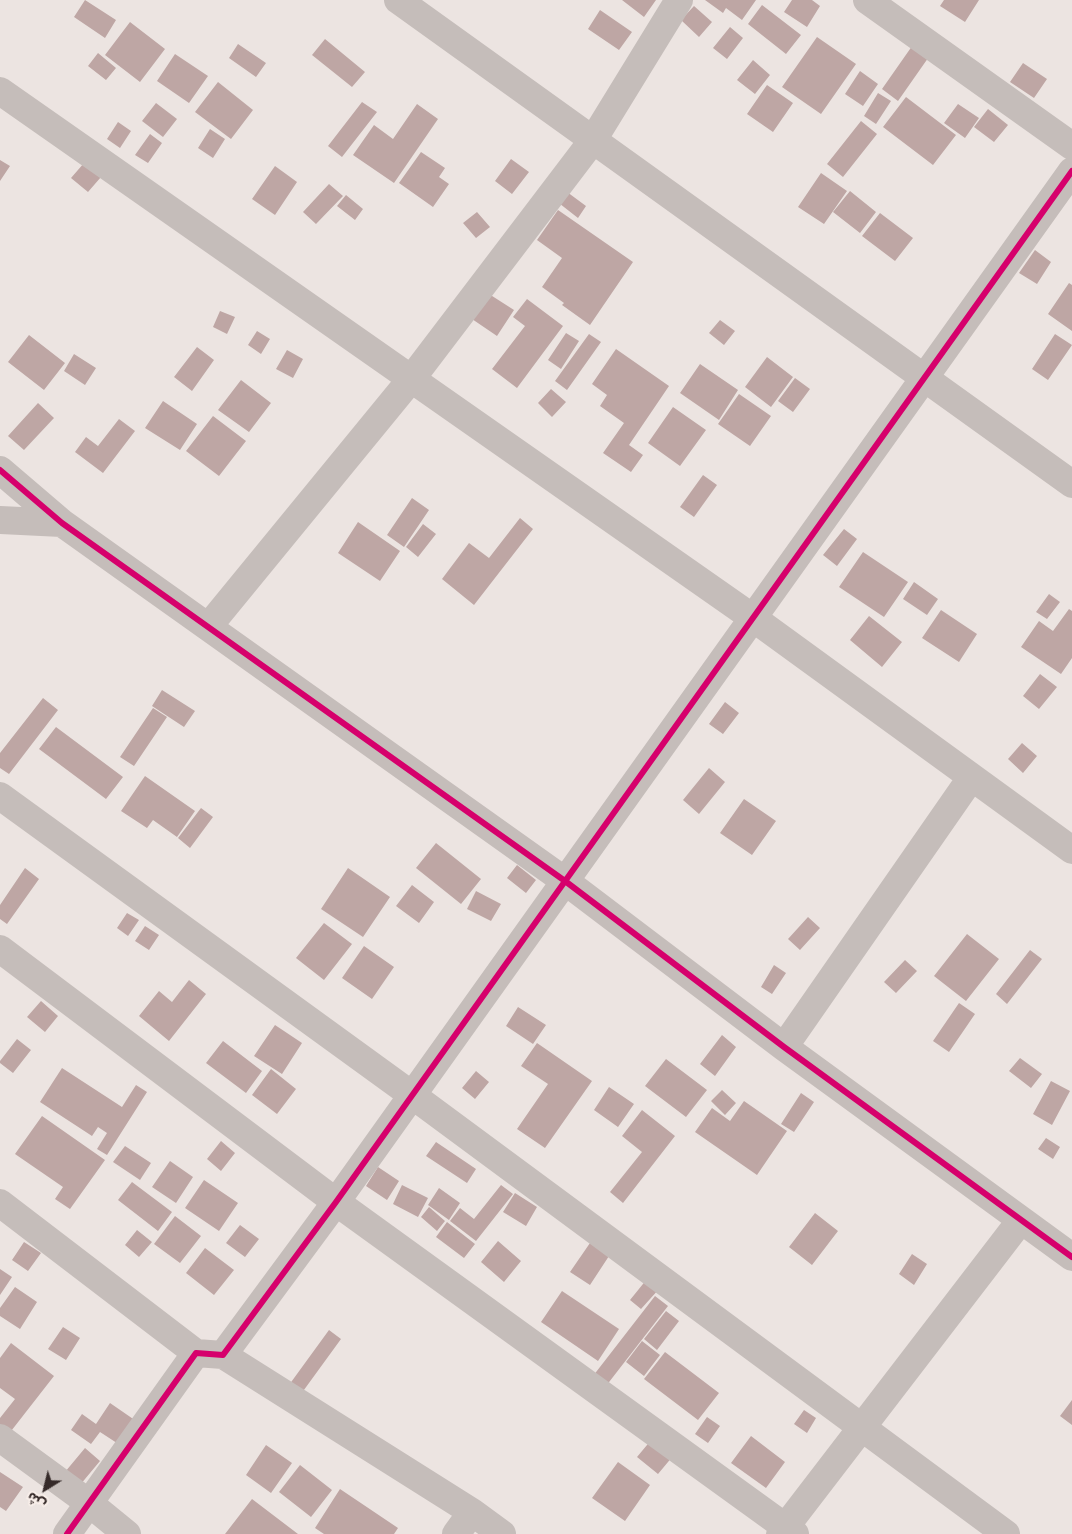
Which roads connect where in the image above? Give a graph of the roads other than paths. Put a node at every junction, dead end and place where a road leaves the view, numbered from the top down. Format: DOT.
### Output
graph roads {
  1 [pos="398,0"];
  2 [pos="679,0"];
  3 [pos="867,0"];
  4 [pos="0,91"];
  5 [pos="593,140"];
  6 [pos="1072,146"];
  7 [pos="1072,171"];
  8 [pos="412,378"];
  9 [pos="925,378"];
  10 [pos="0,470"];
  11 [pos="1072,484"];
  12 [pos="0,520"];
  13 [pos="62,523"];
  14 [pos="753,618"];
  15 [pos="208,626"];
  16 [pos="971,778"];
  17 [pos="0,796"];
  18 [pos="1072,850"];
  19 [pos="565,881"];
  20 [pos="0,949"];
  21 [pos="784,1047"];
  22 [pos="412,1095"];
  23 [pos="336,1202"];
  24 [pos="0,1203"];
  25 [pos="1021,1220"];
  26 [pos="1072,1258"];
  27 [pos="196,1353"];
  28 [pos="223,1355"];
  29 [pos="862,1428"];
  30 [pos="0,1438"];
  31 [pos="89,1503"];
  32 [pos="472,1512"];
  33 [pos="787,1532"];
  34 [pos="67,1534"];
  35 [pos="126,1534"];
  36 [pos="456,1534"];
  37 [pos="502,1534"];
  38 [pos="1006,1534"];
  1 -- 5 [label="street"];
  2 -- 5 [label="street"];
  3 -- 6 [label="street"];
  4 -- 8 [label="street"];
  5 -- 8 [label="street"];
  5 -- 9 [label="street"];
  7 -- 9 [label="street"];
  8 -- 14 [label="street"];
  8 -- 15 [label="street"];
  9 -- 11 [label="street"];
  9 -- 14 [label="street"];
  10 -- 13 [label="street"];
  12 -- 13 [label="street"];
  13 -- 15 [label="street"];
  14 -- 16 [label="street"];
  14 -- 19 [label="street"];
  15 -- 19 [label="street"];
  16 -- 18 [label="street"];
  16 -- 21 [label="street"];
  17 -- 22 [label="street"];
  19 -- 21 [label="street"];
  19 -- 22 [label="street"];
  20 -- 23 [label="street"];
  21 -- 25 [label="street"];
  22 -- 23 [label="street"];
  22 -- 29 [label="street"];
  23 -- 28 [label="street"];
  23 -- 33 [label="street"];
  24 -- 27 [label="street"];
  25 -- 26 [label="street"];
  25 -- 29 [label="street"];
  27 -- 28 [label="street"];
  27 -- 31 [label="street"];
  28 -- 32 [label="street"];
  29 -- 33 [label="street"];
  29 -- 38 [label="street"];
  30 -- 31 [label="street"];
  31 -- 34 [label="street"];
  31 -- 35 [label="street"];
  32 -- 36 [label="street"];
  32 -- 37 [label="street"];
}
